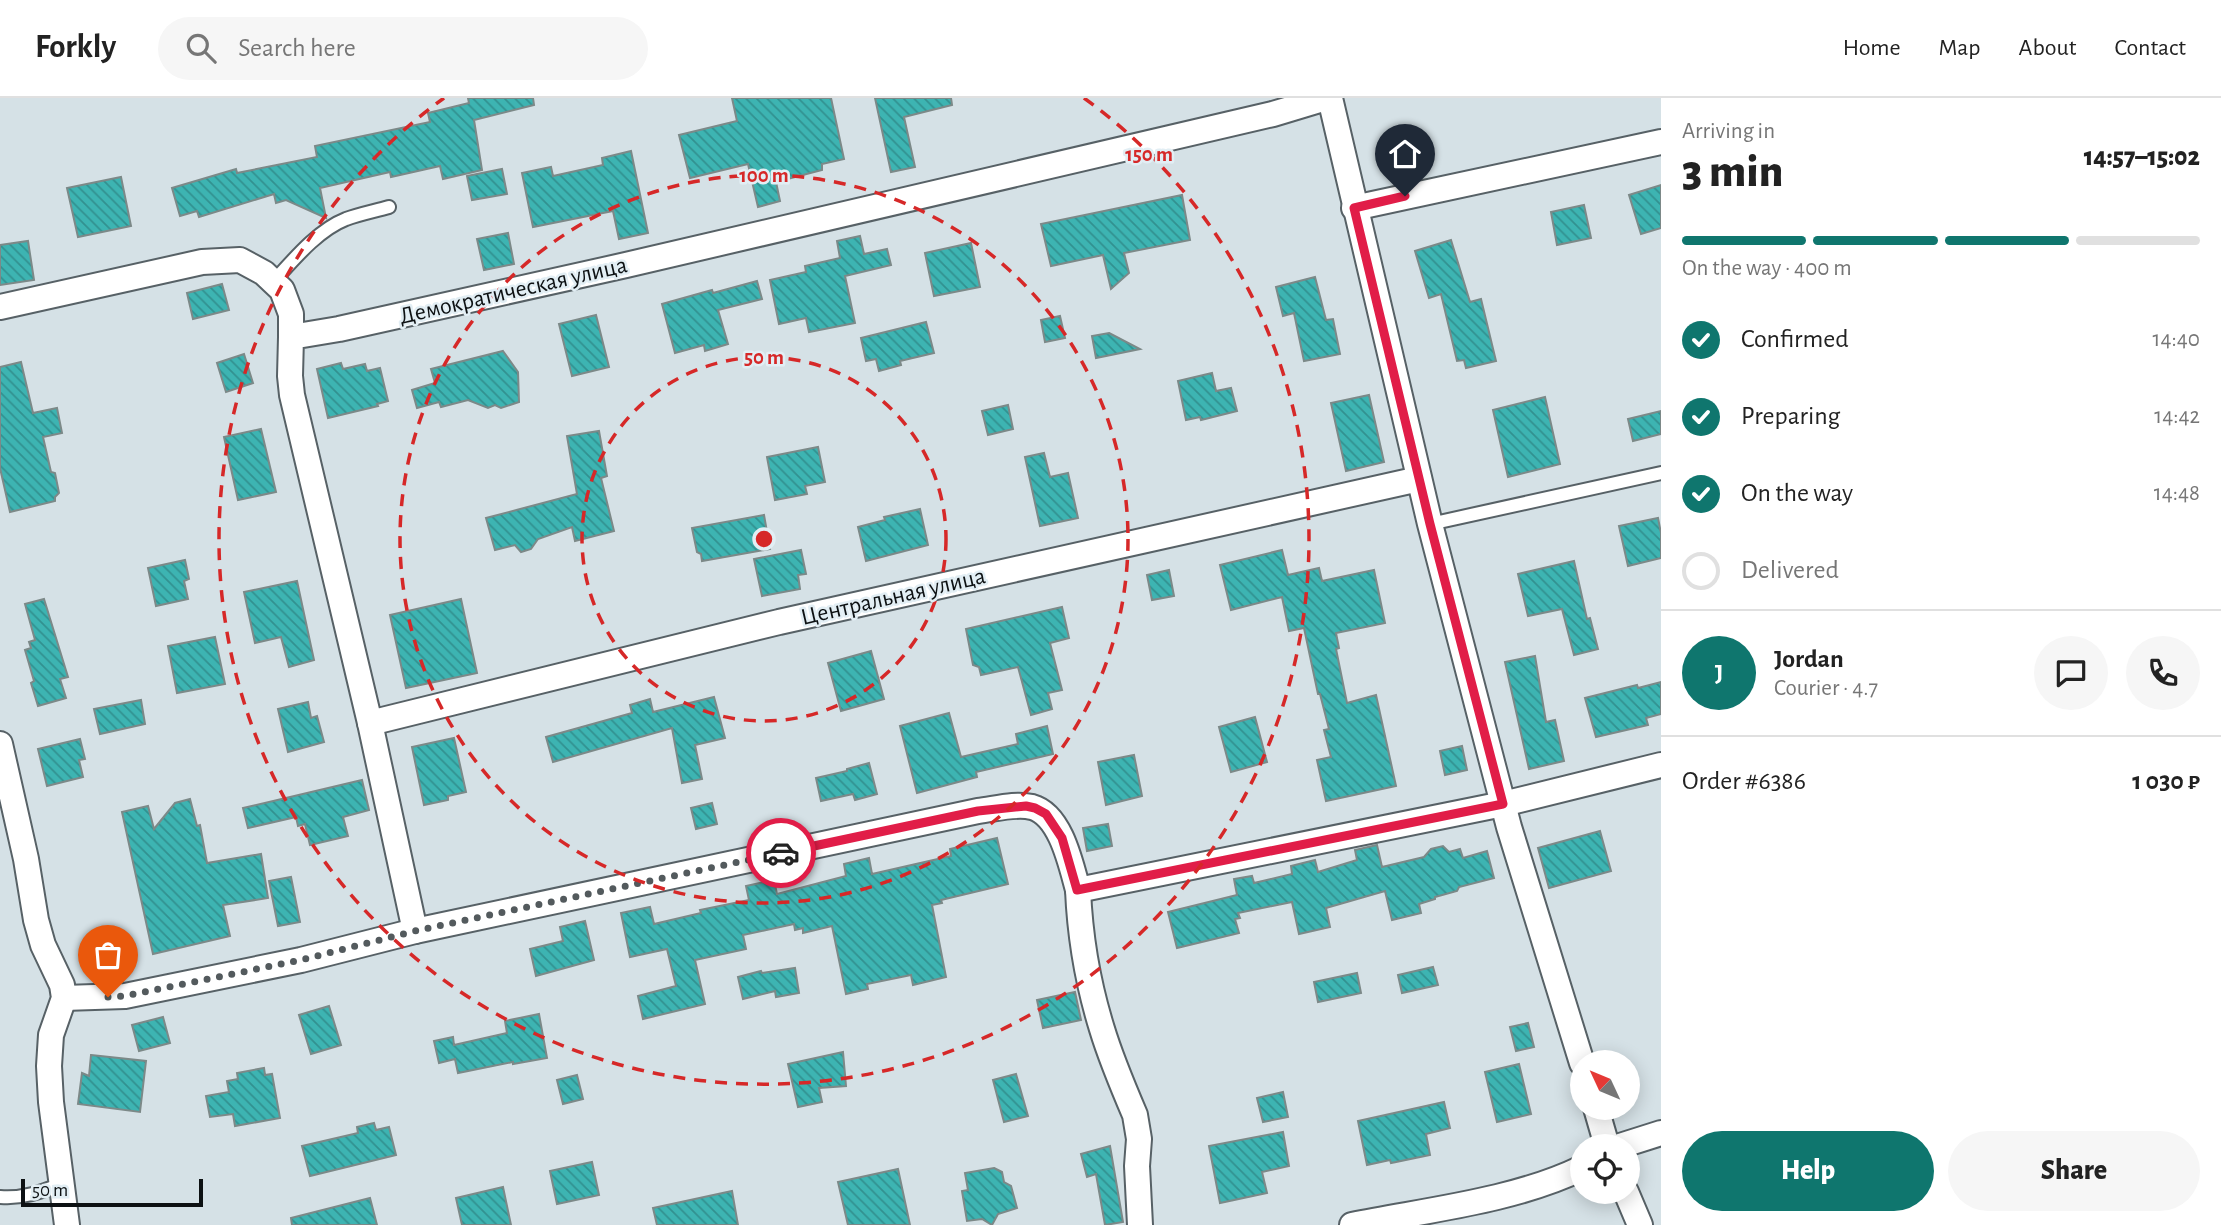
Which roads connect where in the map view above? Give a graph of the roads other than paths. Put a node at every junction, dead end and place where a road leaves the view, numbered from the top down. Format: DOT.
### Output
graph roads {
  1 [pos="1328,98"];
  2 [pos="1661,142"];
  3 [pos="389,207"];
  4 [pos="1354,208"];
  5 [pos="274,281"];
  6 [pos="0,307"];
  7 [pos="291,337"];
  8 [pos="1661,473"];
  9 [pos="1419,479"];
  10 [pos="1430,524"];
  11 [pos="369,723"];
  12 [pos="0,744"];
  13 [pos="1661,765"];
  14 [pos="1503,804"];
  15 [pos="1077,890"];
  16 [pos="415,931"];
  17 [pos="64,998"];
  18 [pos="1578,1050"];
  19 [pos="1661,1133"];
  20 [pos="1640,1140"];
  21 [pos="1570,1173"];
  22 [pos="61,1184"];
  23 [pos="0,1198"];
  24 [pos="1631,1204"];
  25 [pos="66,1225"];
  26 [pos="1140,1225"];
  27 [pos="1352,1225"];
  28 [pos="1640,1225"];
  1 -- 4 [label="street"];
  1 -- 7 [label="street, Демократическая улица"];
  2 -- 4 [label="street"];
  3 -- 5 [label="lane"];
  4 -- 9 [label="street"];
  5 -- 6 [label="street"];
  5 -- 7 [label="street"];
  7 -- 11 [label="street"];
  8 -- 10 [label="lane"];
  9 -- 10 [label="street"];
  9 -- 11 [label="street, Центральная улица"];
  10 -- 14 [label="street"];
  11 -- 16 [label="street"];
  12 -- 17 [label="street"];
  13 -- 14 [label="street"];
  14 -- 15 [label="street"];
  14 -- 18 [label="street"];
  15 -- 16 [label="street"];
  15 -- 26 [label="street"];
  16 -- 17 [label="street"];
  17 -- 22 [label="street"];
  19 -- 20 [label="street"];
  21 -- 27 [label="street"];
  22 -- 23 [label="lane"];
  22 -- 25 [label="street"];
  24 -- 28 [label="street"];
}
